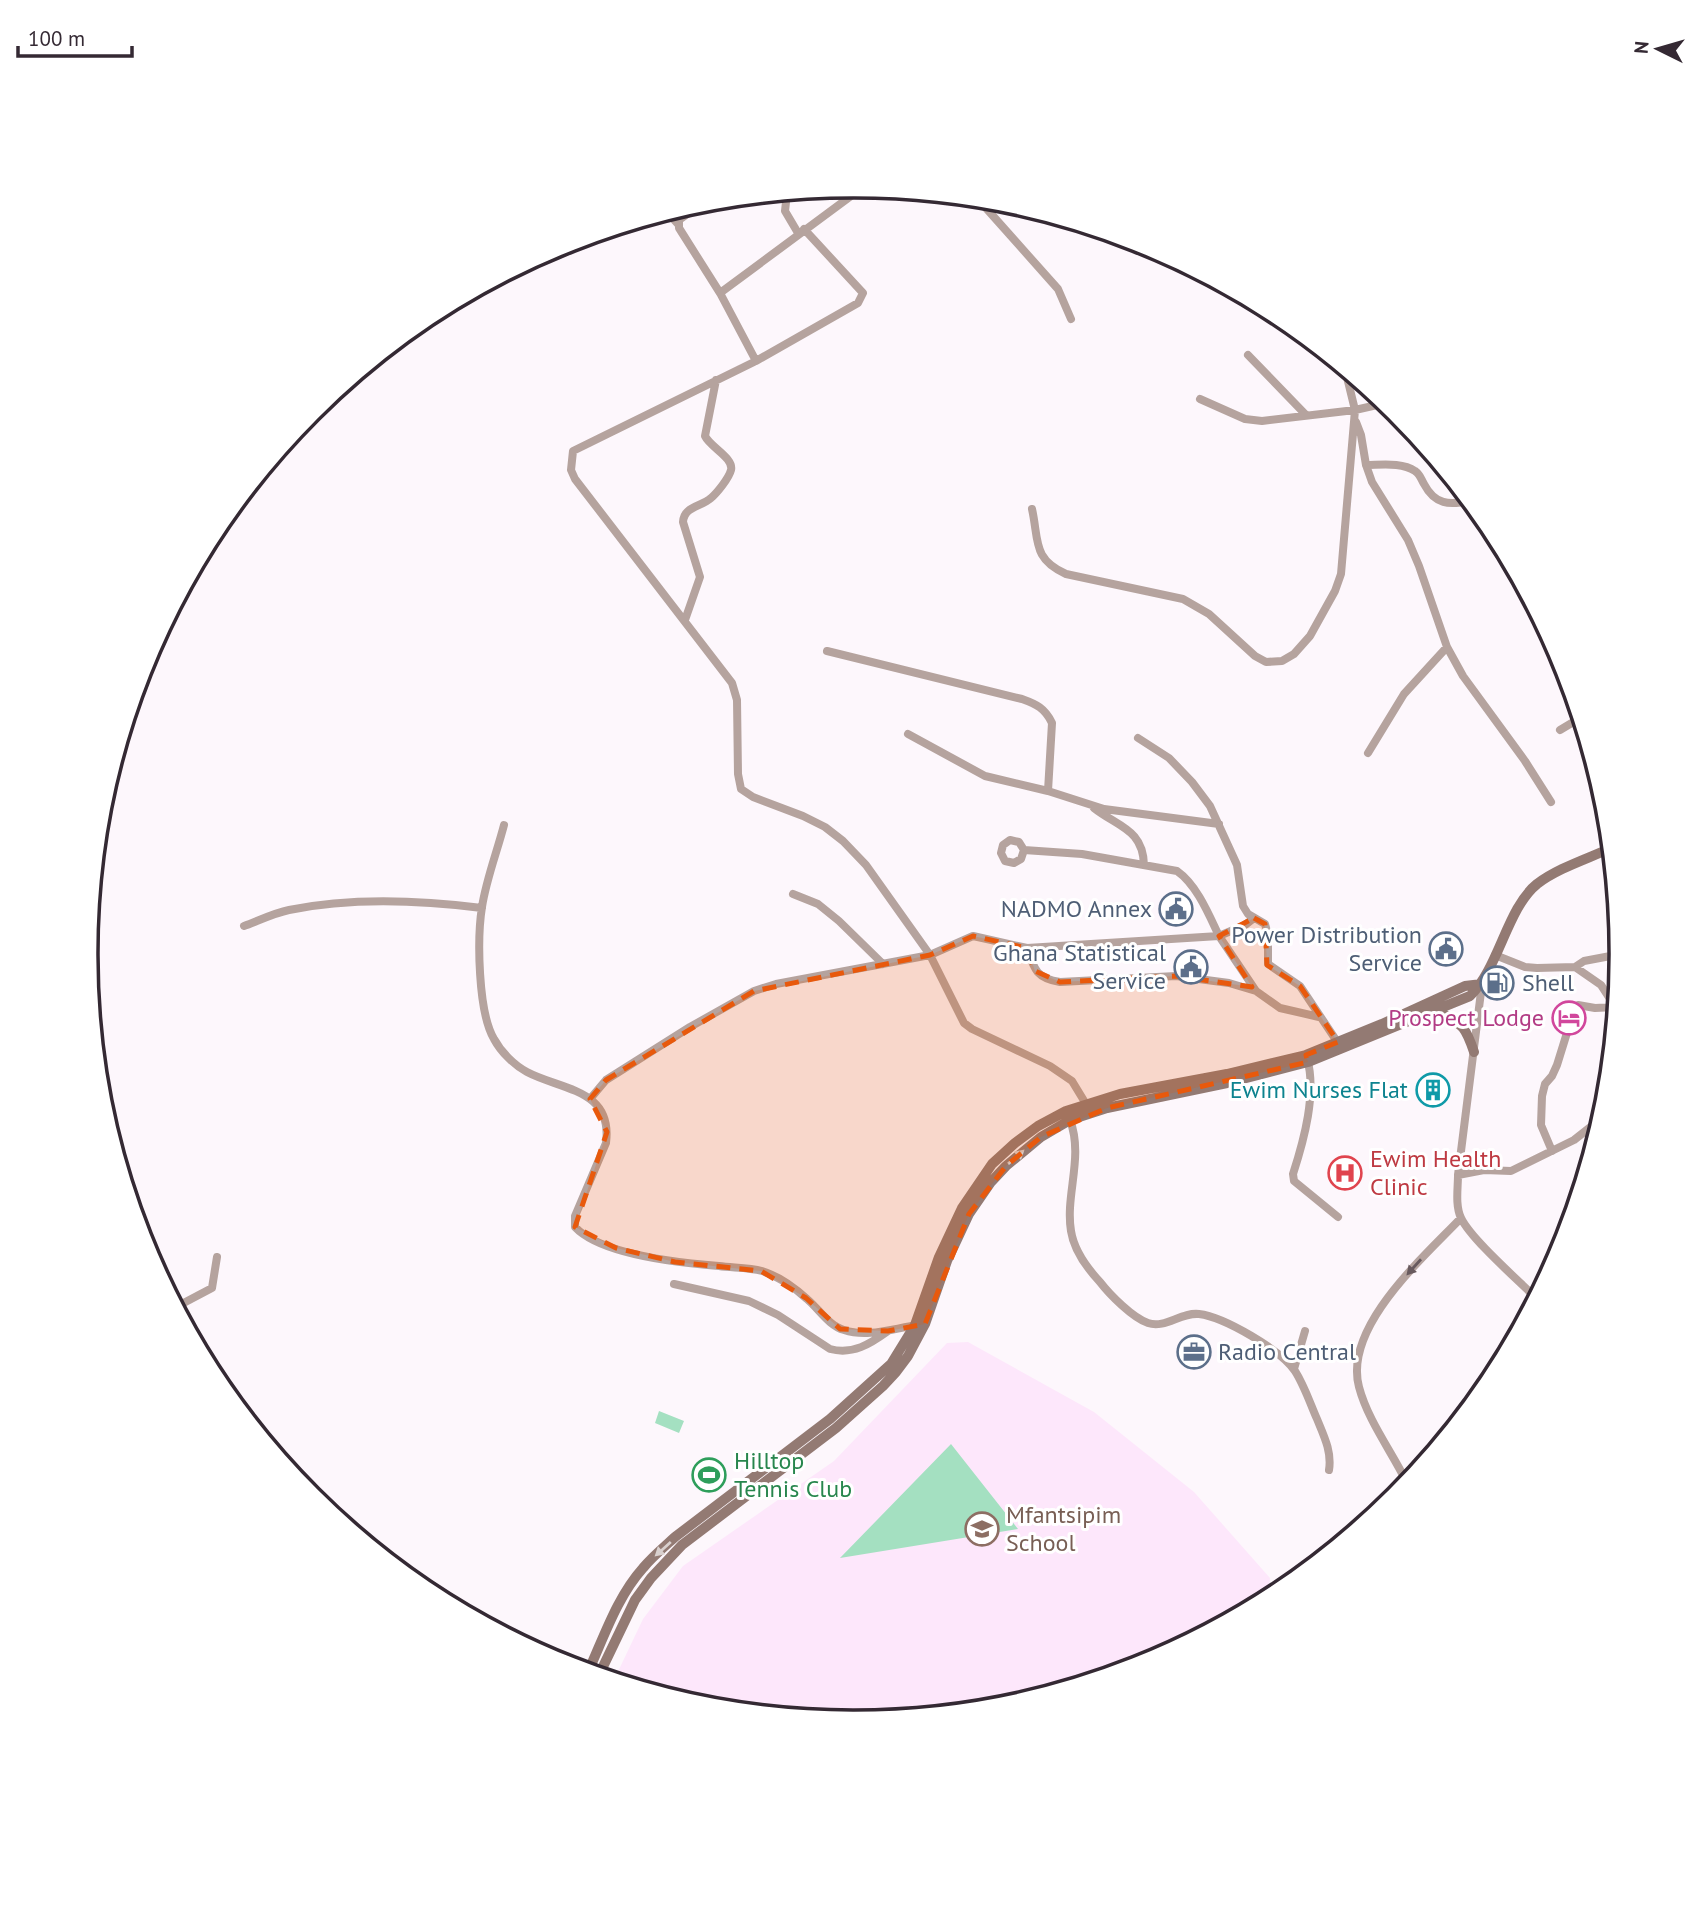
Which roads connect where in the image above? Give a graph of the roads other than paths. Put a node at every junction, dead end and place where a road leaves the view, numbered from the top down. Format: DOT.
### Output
graph roads {
  1 [pos="848,198"];
  2 [pos="786,202"];
  3 [pos="989,211"];
  4 [pos="681,219"];
  5 [pos="675,220"];
  6 [pos="678,224"];
  7 [pos="801,231"];
  8 [pos="720,293"];
  9 [pos="1071,319"];
  10 [pos="1248,355"];
  11 [pos="756,361"];
  12 [pos="716,380"];
  13 [pos="1348,383"];
  14 [pos="1200,399"];
  15 [pos="1373,406"];
  16 [pos="1355,410"];
  17 [pos="1306,415"];
  18 [pos="1355,421"];
  19 [pos="1366,465"];
  20 [pos="1459,503"];
  21 [pos="1032,509"];
  22 [pos="685,620"];
  23 [pos="1447,648"];
  24 [pos="827,651"];
  25 [pos="1572,723"];
  26 [pos="1560,730"];
  27 [pos="908,734"];
  28 [pos="1138,738"];
  29 [pos="1368,753"];
  30 [pos="1048,791"];
  31 [pos="1550,802"];
  32 [pos="1091,806"];
  33 [pos="1219,824"];
  34 [pos="504,825"];
  35 [pos="1024,850"];
  36 [pos="1602,852"];
  37 [pos="1144,865"];
  38 [pos="793,894"];
  39 [pos="482,908"];
  40 [pos="1254,918"];
  41 [pos="244,926"];
  42 [pos="1219,936"];
  43 [pos="1027,948"];
  44 [pos="930,955"];
  45 [pos="1495,956"];
  46 [pos="1609,956"];
  47 [pos="883,964"];
  48 [pos="1575,967"];
  49 [pos="1482,985"];
  50 [pos="1256,991"];
  51 [pos="1607,995"];
  52 [pos="1607,1008"];
  53 [pos="1436,1010"];
  54 [pos="1319,1017"];
  55 [pos="1340,1045"];
  56 [pos="1474,1052"];
  57 [pos="1307,1058"];
  58 [pos="590,1099"];
  59 [pos="1086,1104"];
  60 [pos="1070,1120"];
  61 [pos="1588,1129"];
  62 [pos="1552,1151"];
  63 [pos="1458,1175"];
  64 [pos="1338,1217"];
  65 [pos="1461,1217"];
  66 [pos="217,1256"];
  67 [pos="674,1284"];
  68 [pos="1529,1291"];
  69 [pos="184,1303"];
  70 [pos="920,1325"];
  71 [pos="888,1331"];
  72 [pos="1305,1331"];
  73 [pos="1294,1369"];
  74 [pos="1329,1470"];
  75 [pos="1402,1473"];
  76 [pos="592,1662"];
  77 [pos="603,1666"];
  1 -- 7 [label="street"];
  2 -- 7 [label="street"];
  3 -- 9 [label="street"];
  4 -- 6 [label="street"];
  5 -- 6 [label="street"];
  6 -- 8 [label="street"];
  7 -- 8 [label="street"];
  7 -- 11 [label="street"];
  8 -- 11 [label="street"];
  10 -- 17 [label="street"];
  11 -- 12 [label="street"];
  12 -- 22 [label="street"];
  12 -- 22 [label="street"];
  13 -- 16 [label="street"];
  14 -- 17 [label="street"];
  15 -- 16 [label="street"];
  16 -- 17 [label="street"];
  16 -- 18 [label="street"];
  18 -- 19 [label="street"];
  18 -- 21 [label="street"];
  19 -- 20 [label="street"];
  19 -- 23 [label="street"];
  22 -- 44 [label="street"];
  23 -- 29 [label="street"];
  23 -- 31 [label="street"];
  24 -- 30 [label="street"];
  25 -- 26 [label="street"];
  27 -- 30 [label="street"];
  28 -- 33 [label="street"];
  30 -- 32 [label="street"];
  32 -- 33 [label="street"];
  32 -- 37 [label="street"];
  33 -- 40 [label="street"];
  34 -- 39 [label="street"];
  35 -- 37 [label="street"];
  36 -- 45 [label="street"];
  37 -- 42 [label="street"];
  38 -- 47 [label="street"];
  39 -- 41 [label="street"];
  39 -- 58 [label="street"];
  40 -- 42 [label="street"];
  40 -- 54 [label="street"];
  42 -- 43 [label="street"];
  42 -- 50 [label="street"];
  43 -- 44 [label="street"];
  43 -- 50 [label="street"];
  44 -- 47 [label="street"];
  44 -- 59 [label="street"];
  45 -- 48 [label="street"];
  45 -- 49 [label="street"];
  46 -- 48 [label="street"];
  47 -- 58 [label="street"];
  48 -- 51 [label="street"];
  49 -- 53 [label="street"];
  49 -- 55 [label="street"];
  49 -- 56 [label="street"];
  50 -- 54 [label="street"];
  52 -- 62 [label="street"];
  53 -- 55 [label="street"];
  53 -- 56 [label="street"];
  54 -- 55 [label="street"];
  55 -- 57 [label="street"];
  56 -- 63 [label="street"];
  57 -- 59 [label="street"];
  57 -- 60 [label="street"];
  57 -- 64 [label="street"];
  58 -- 71 [label="street"];
  59 -- 70 [label="street"];
  70 -- 60 [label="street, one-way"];
  60 -- 73 [label="street"];
  61 -- 62 [label="street"];
  62 -- 63 [label="street"];
  63 -- 65 [label="street"];
  65 -- 68 [label="street"];
  65 -- 75 [label="street, one-way"];
  66 -- 69 [label="street"];
  67 -- 71 [label="street"];
  70 -- 71 [label="street"];
  70 -- 76 [label="street, one-way"];
  70 -- 77 [label="street"];
  72 -- 73 [label="street"];
  73 -- 74 [label="street"];
}
